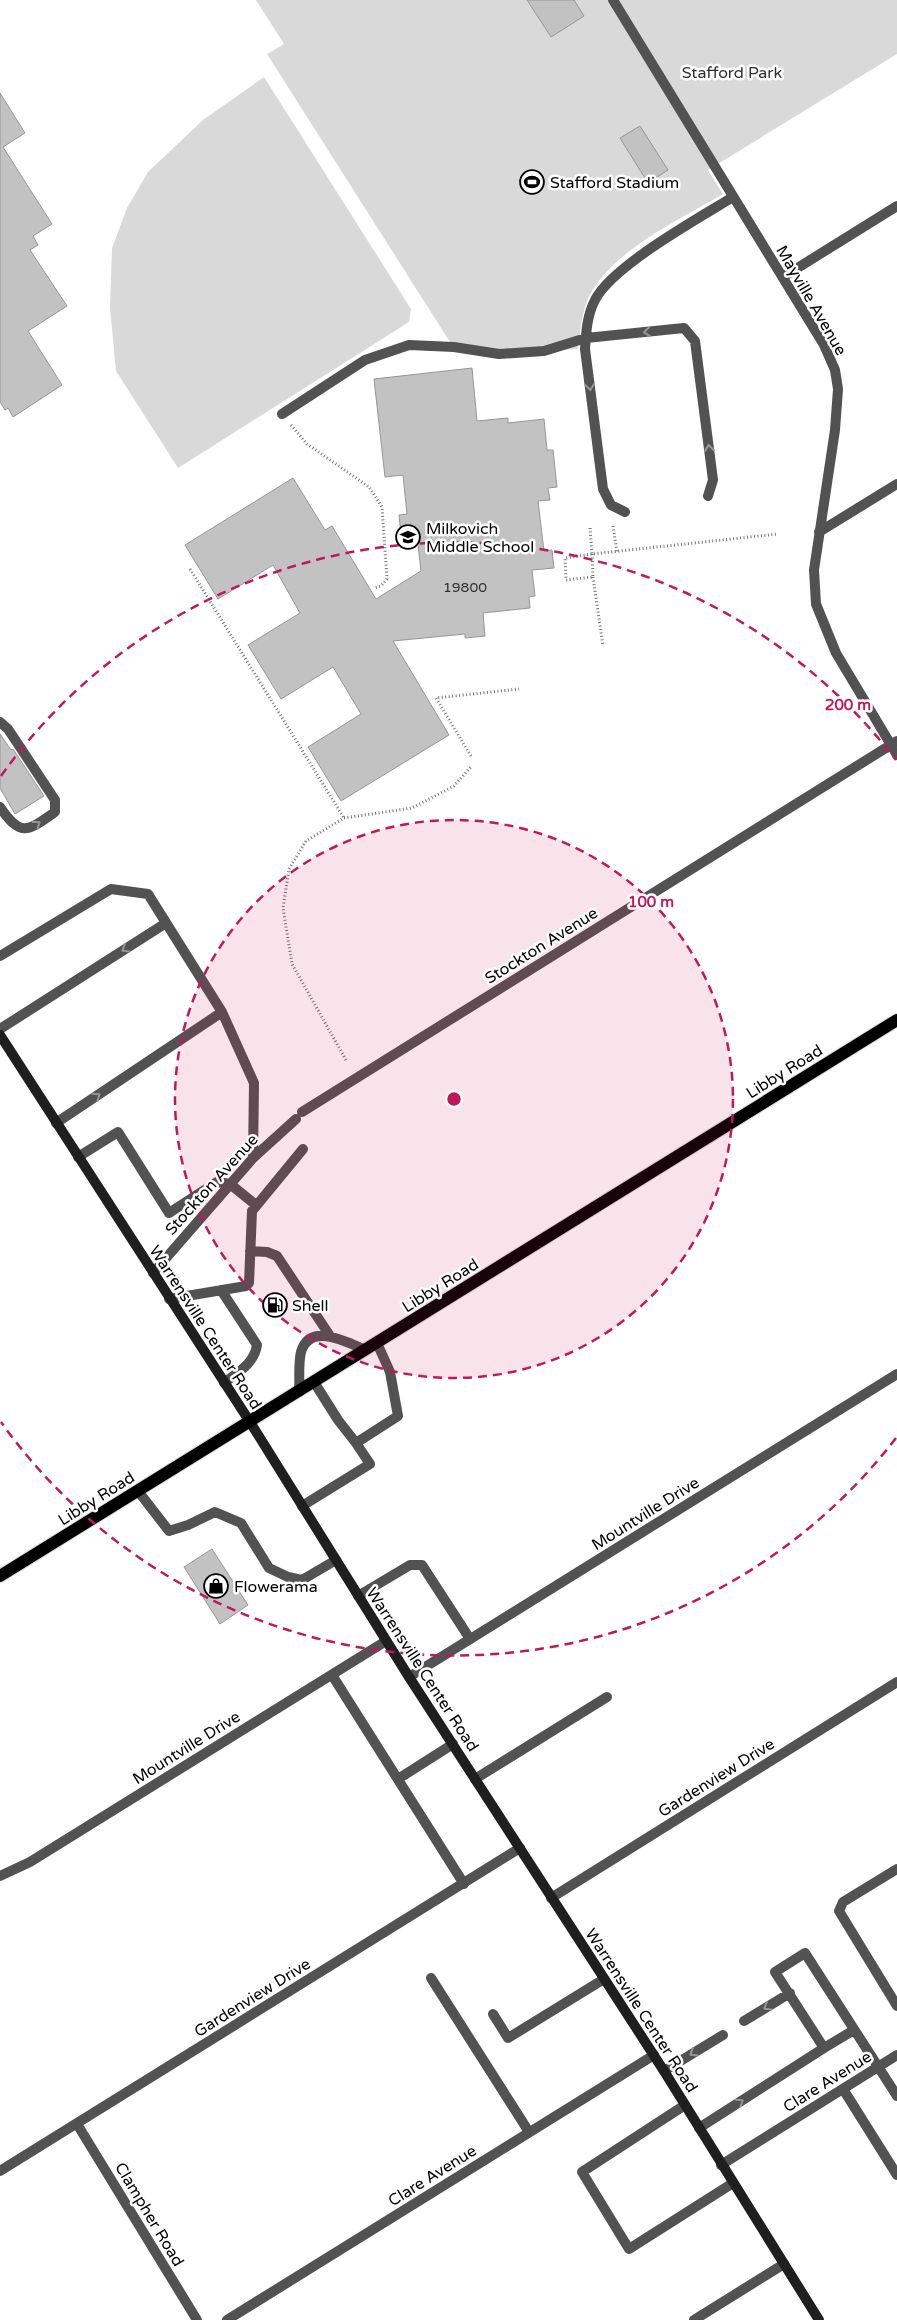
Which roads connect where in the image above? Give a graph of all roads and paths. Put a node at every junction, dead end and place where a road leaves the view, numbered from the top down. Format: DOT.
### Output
graph roads {
  1 [pos="613,0"];
  2 [pos="733,197"];
  3 [pos="897,206"];
  4 [pos="783,277"];
  5 [pos="586,338"];
  6 [pos="282,414"];
  7 [pos="897,484"];
  8 [pos="708,496"];
  9 [pos="625,512"];
  10 [pos="613,526"];
  11 [pos="590,528"];
  12 [pos="819,532"];
  13 [pos="778,534"];
  14 [pos="617,552"];
  15 [pos="592,554"];
  16 [pos="190,569"];
  17 [pos="593,577"];
  18 [pos="374,588"];
  19 [pos="603,646"];
  20 [pos="519,689"];
  21 [pos="0,722"];
  22 [pos="894,743"];
  23 [pos="897,755"];
  24 [pos="471,756"];
  25 [pos="471,767"];
  26 [pos="0,807"];
  27 [pos="344,818"];
  28 [pos="166,923"];
  29 [pos="0,956"];
  30 [pos="222,1012"];
  31 [pos="897,1020"];
  32 [pos="0,1029"];
  33 [pos="0,1035"];
  34 [pos="346,1060"];
  35 [pos="56,1123"];
  36 [pos="303,1149"];
  37 [pos="78,1157"];
  38 [pos="253,1158"];
  39 [pos="230,1184"];
  40 [pos="256,1205"];
  41 [pos="250,1251"];
  42 [pos="153,1273"];
  43 [pos="221,1290"];
  44 [pos="169,1299"];
  45 [pos="330,1336"];
  46 [pos="371,1347"];
  47 [pos="897,1374"];
  48 [pos="314,1382"];
  49 [pos="224,1383"];
  50 [pos="299,1392"];
  51 [pos="250,1422"];
  52 [pos="356,1443"];
  53 [pos="138,1491"];
  54 [pos="302,1506"];
  55 [pos="336,1560"];
  56 [pos="0,1576"];
  57 [pos="358,1596"];
  58 [pos="470,1639"];
  59 [pos="386,1641"];
  60 [pos="332,1675"];
  61 [pos="409,1677"];
  62 [pos="897,1682"];
  63 [pos="607,1697"];
  64 [pos="453,1744"];
  65 [pos="398,1779"];
  66 [pos="475,1779"];
  67 [pos="520,1848"];
  68 [pos="897,1869"];
  69 [pos="0,1876"];
  70 [pos="464,1884"];
  71 [pos="552,1898"];
  72 [pos="431,1978"];
  73 [pos="604,1979"];
  74 [pos="790,1993"];
  75 [pos="897,2006"];
  76 [pos="493,2014"];
  77 [pos="744,2021"];
  78 [pos="854,2030"];
  79 [pos="723,2034"];
  80 [pos="824,2048"];
  81 [pos="654,2055"];
  82 [pos="897,2055"];
  83 [pos="878,2067"];
  84 [pos="664,2071"];
  85 [pos="843,2089"];
  86 [pos="897,2096"];
  87 [pos="685,2105"];
  88 [pos="77,2124"];
  89 [pos="699,2128"];
  90 [pos="529,2132"];
  91 [pos="721,2165"];
  92 [pos="0,2171"];
  93 [pos="897,2175"];
  94 [pos="733,2184"];
  95 [pos="784,2264"];
  96 [pos="197,2320"];
  97 [pos="228,2320"];
  98 [pos="694,2320"];
  99 [pos="819,2320"];
  1 -- 2 [label="street, Mayville Avenue"];
  2 -- 4 [label="street, Mayville Avenue"];
  2 -- 5 [label="street"];
  3 -- 4 [label="street"];
  4 -- 12 [label="street, Mayville Avenue"];
  5 -- 6 [label="street"];
  8 -- 5 [label="street, one-way"];
  5 -- 9 [label="street, one-way"];
  6 -- 18 [label="path"];
  7 -- 12 [label="street"];
  10 -- 14 [label="path"];
  11 -- 15 [label="path"];
  12 -- 22 [label="street, Mayville Avenue"];
  13 -- 14 [label="path"];
  14 -- 15 [label="path"];
  15 -- 17 [label="path"];
  15 -- 17 [label="path"];
  16 -- 27 [label="path"];
  17 -- 19 [label="path"];
  20 -- 24 [label="path"];
  26 -- 21 [label="street, one-way"];
  22 -- 23 [label="street, Mayville Avenue"];
  22 -- 38 [label="street, Stockton Avenue"];
  25 -- 27 [label="path"];
  27 -- 34 [label="path"];
  28 -- 29 [label="street"];
  28 -- 30 [label="street"];
  28 -- 32 [label="street, one-way"];
  35 -- 30 [label="street, one-way"];
  30 -- 38 [label="street"];
  31 -- 46 [label="main road, Libby Road"];
  33 -- 35 [label="main road, Warrensville Center Road"];
  35 -- 37 [label="main road, Warrensville Center Road"];
  36 -- 40 [label="street"];
  37 -- 39 [label="street"];
  37 -- 42 [label="main road, Warrensville Center Road"];
  38 -- 39 [label="street, Stockton Avenue"];
  39 -- 40 [label="street"];
  39 -- 42 [label="street, Stockton Avenue"];
  40 -- 41 [label="street"];
  41 -- 43 [label="street"];
  41 -- 45 [label="street"];
  42 -- 44 [label="main road, Warrensville Center Road"];
  43 -- 44 [label="street"];
  43 -- 49 [label="street"];
  44 -- 49 [label="main road, Warrensville Center Road"];
  45 -- 46 [label="street"];
  45 -- 50 [label="street"];
  46 -- 48 [label="main road, Libby Road"];
  46 -- 52 [label="street"];
  47 -- 58 [label="street, Mountville Drive"];
  48 -- 50 [label="main road, Libby Road"];
  48 -- 52 [label="street"];
  49 -- 51 [label="main road, Warrensville Center Road"];
  50 -- 51 [label="main road, Libby Road"];
  51 -- 53 [label="main road, Libby Road"];
  51 -- 54 [label="main road, Warrensville Center Road"];
  52 -- 54 [label="street"];
  53 -- 55 [label="street"];
  53 -- 56 [label="main road, Libby Road"];
  54 -- 55 [label="main road, Warrensville Center Road"];
  55 -- 57 [label="main road, Warrensville Center Road"];
  57 -- 58 [label="street"];
  57 -- 59 [label="main road, Warrensville Center Road"];
  58 -- 61 [label="street, Mountville Drive"];
  59 -- 60 [label="street, Mountville Drive"];
  59 -- 61 [label="main road, Warrensville Center Road"];
  60 -- 65 [label="street"];
  60 -- 69 [label="street, Mountville Drive"];
  61 -- 64 [label="main road, Warrensville Center Road"];
  62 -- 71 [label="street, Gardenview Drive"];
  63 -- 66 [label="street"];
  64 -- 65 [label="street"];
  64 -- 66 [label="main road, Warrensville Center Road"];
  65 -- 70 [label="street"];
  66 -- 67 [label="main road, Warrensville Center Road"];
  67 -- 70 [label="street, Gardenview Drive"];
  67 -- 71 [label="main road, Warrensville Center Road"];
  68 -- 75 [label="street"];
  70 -- 88 [label="street, Gardenview Drive"];
  71 -- 73 [label="main road, Warrensville Center Road"];
  72 -- 90 [label="street"];
  73 -- 76 [label="street"];
  73 -- 81 [label="main road, Warrensville Center Road"];
  74 -- 77 [label="street, one-way"];
  74 -- 78 [label="street"];
  74 -- 80 [label="street"];
  78 -- 80 [label="street"];
  78 -- 83 [label="street"];
  79 -- 84 [label="street, one-way"];
  89 -- 80 [label="street, one-way"];
  81 -- 84 [label="main road, Warrensville Center Road"];
  81 -- 90 [label="street, Clare Avenue"];
  82 -- 83 [label="street, Clare Avenue"];
  83 -- 85 [label="street, Clare Avenue"];
  83 -- 86 [label="street"];
  84 -- 87 [label="main road, Warrensville Center Road"];
  85 -- 91 [label="street, Clare Avenue"];
  85 -- 93 [label="street"];
  87 -- 89 [label="main road, Warrensville Center Road"];
  87 -- 94 [label="street"];
  88 -- 92 [label="street, Gardenview Drive"];
  88 -- 96 [label="street, Clampher Road"];
  89 -- 91 [label="main road, Warrensville Center Road"];
  90 -- 97 [label="street, Clare Avenue"];
  91 -- 94 [label="main road, Warrensville Center Road"];
  94 -- 95 [label="main road, Warrensville Center Road"];
  95 -- 98 [label="street"];
  95 -- 99 [label="main road, Warrensville Center Road"];
}
